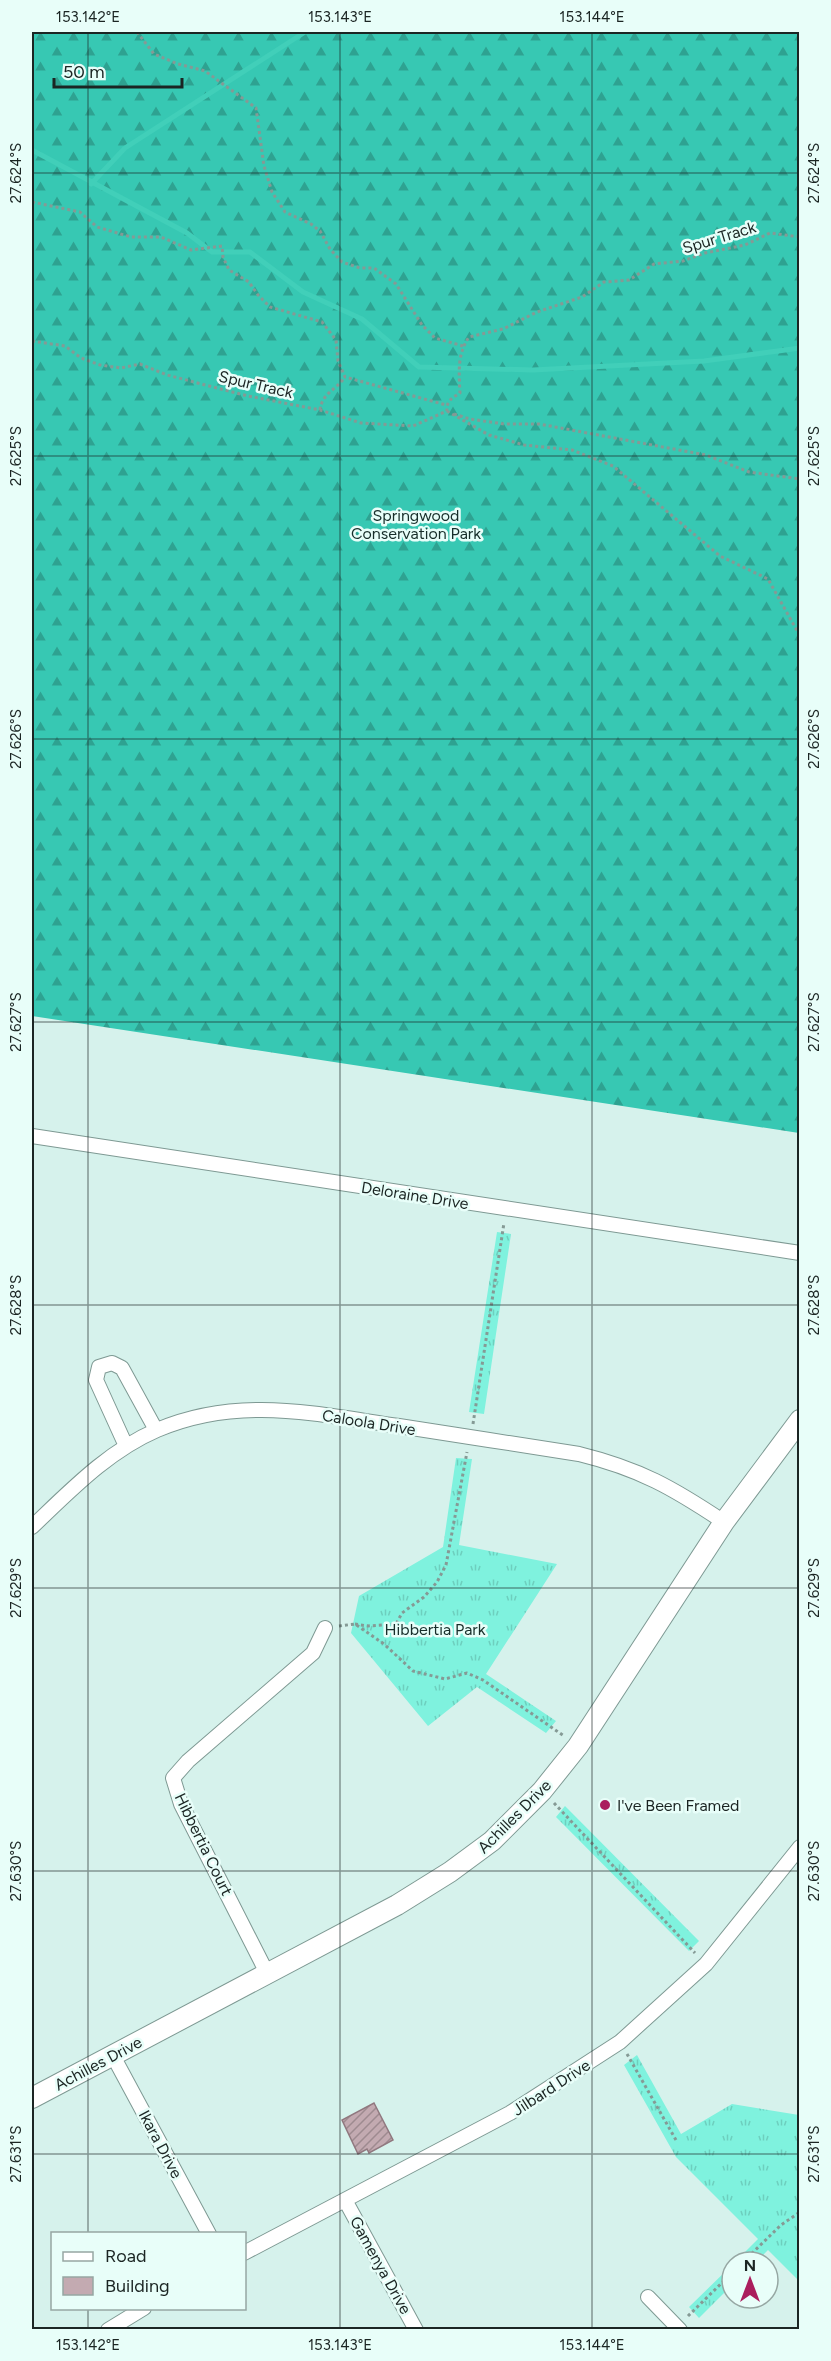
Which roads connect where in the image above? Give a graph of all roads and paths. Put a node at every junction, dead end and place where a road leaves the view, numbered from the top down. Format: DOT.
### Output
graph roads {
  1 [pos="137,32"];
  2 [pos="32,202"];
  3 [pos="800,237"];
  4 [pos="32,341"];
  5 [pos="463,346"];
  6 [pos="345,377"];
  7 [pos="446,405"];
  8 [pos="320,410"];
  9 [pos="447,411"];
  10 [pos="800,479"];
  11 [pos="800,636"];
  12 [pos="32,1136"];
  13 [pos="800,1253"];
  14 [pos="797,1429"];
  15 [pos="156,1430"];
  16 [pos="126,1446"];
  17 [pos="724,1522"];
  18 [pos="32,1527"];
  19 [pos="325,1628"];
  20 [pos="578,1746"];
  21 [pos="542,1791"];
  22 [pos="800,1847"];
  23 [pos="706,1964"];
  24 [pos="267,1974"];
  25 [pos="620,2042"];
  26 [pos="112,2054"];
  27 [pos="32,2098"];
  28 [pos="676,2140"];
  29 [pos="345,2200"];
  30 [pos="800,2212"];
  31 [pos="208,2232"];
  32 [pos="755,2250"];
  33 [pos="246,2252"];
  34 [pos="720,2285"];
  35 [pos="648,2297"];
  36 [pos="141,2310"];
  37 [pos="679,2328"];
  38 [pos="108,2330"];
  39 [pos="416,2330"];
  1 -- 5 [label="path"];
  2 -- 6 [label="path"];
  3 -- 5 [label="path, Spur Track"];
  4 -- 8 [label="path, Spur Track"];
  5 -- 7 [label="path"];
  6 -- 7 [label="path"];
  6 -- 8 [label="path"];
  7 -- 9 [label="path"];
  8 -- 9 [label="path, Spur Track"];
  9 -- 10 [label="path"];
  9 -- 11 [label="path"];
  12 -- 13 [label="street, Deloraine Drive"];
  14 -- 17 [label="street, Achilles Drive"];
  15 -- 16 [label="street, Caloola Drive"];
  15 -- 16 [label="street"];
  15 -- 17 [label="street, Caloola Drive"];
  16 -- 18 [label="street, Caloola Drive"];
  17 -- 20 [label="street, Achilles Drive"];
  19 -- 20 [label="path"];
  19 -- 24 [label="street, Hibbertia Court"];
  20 -- 21 [label="street, Achilles Drive"];
  21 -- 23 [label="path"];
  21 -- 24 [label="street, Achilles Drive"];
  22 -- 23 [label="street, Jilbard Drive"];
  23 -- 25 [label="street, Jilbard Drive"];
  24 -- 26 [label="street, Achilles Drive"];
  25 -- 28 [label="path"];
  25 -- 29 [label="street, Jilbard Drive"];
  26 -- 27 [label="street, Achilles Drive"];
  26 -- 31 [label="street, Ikara Drive"];
  29 -- 33 [label="street, Jilbard Drive"];
  29 -- 39 [label="street, Gamenya Drive"];
  30 -- 32 [label="path"];
  34 -- 37 [label="path"];
  35 -- 37 [label="street"];
  36 -- 38 [label="street"];
}
